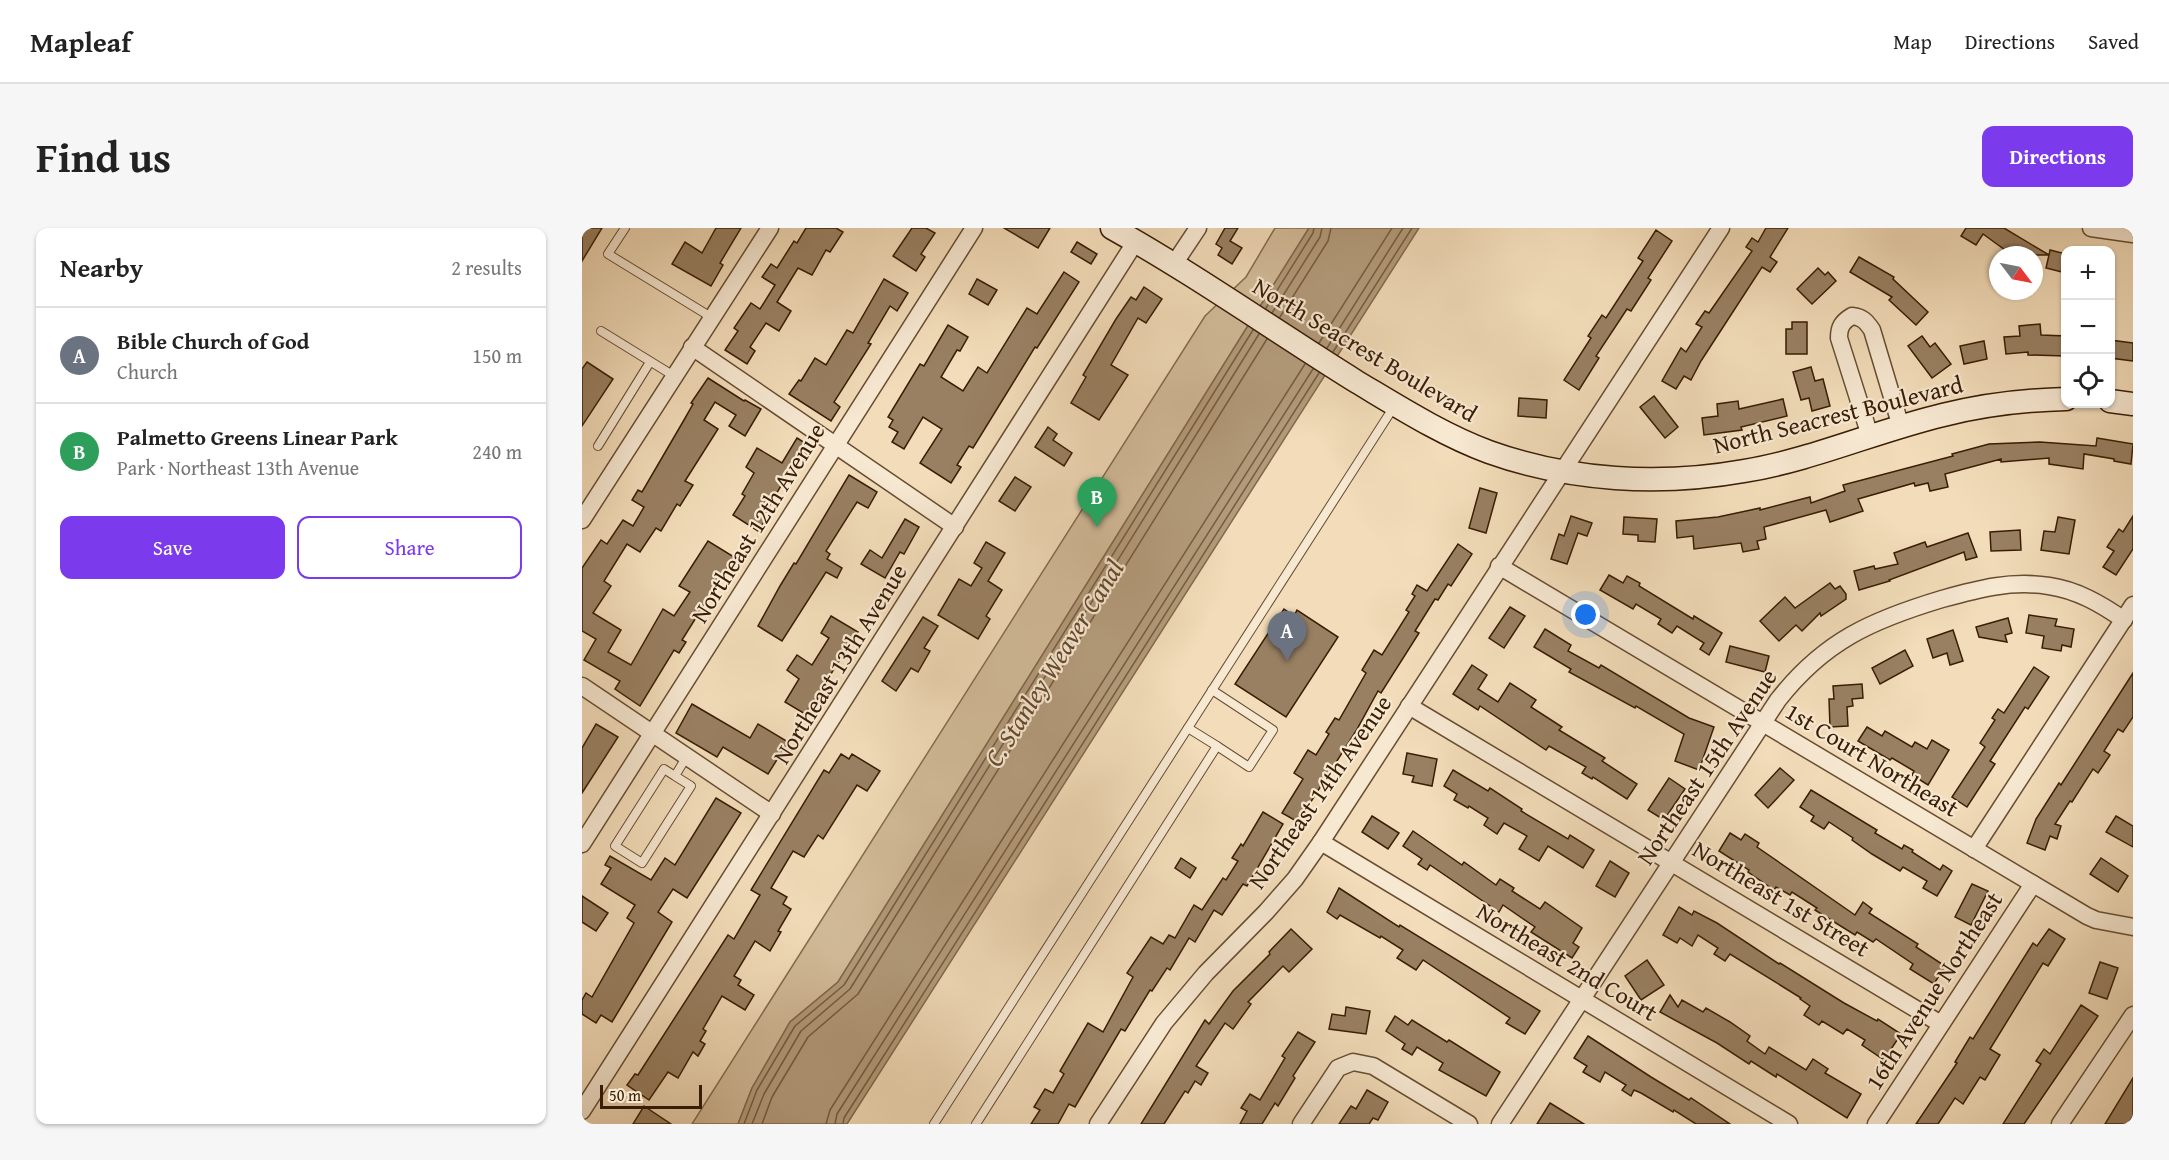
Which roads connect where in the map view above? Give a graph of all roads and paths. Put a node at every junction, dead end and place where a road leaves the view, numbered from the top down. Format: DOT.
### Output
graph roads {
  1 [pos="625,228"];
  2 [pos="770,228"];
  3 [pos="974,228"];
  4 [pos="1112,228"];
  5 [pos="1198,228"];
  6 [pos="1721,228"];
  7 [pos="2091,228"];
  8 [pos="2133,234"];
  9 [pos="1136,241"];
  10 [pos="1174,264"];
  11 [pos="711,317"];
  12 [pos="601,331"];
  13 [pos="692,347"];
  14 [pos="650,362"];
  15 [pos="674,376"];
  16 [pos="2061,399"];
  17 [pos="2115,402"];
  18 [pos="1395,404"];
  19 [pos="2133,404"];
  20 [pos="1901,427"];
  21 [pos="1870,436"];
  22 [pos="836,445"];
  23 [pos="598,446"];
  24 [pos="1562,471"];
  25 [pos="582,520"];
  26 [pos="955,527"];
  27 [pos="1499,566"];
  28 [pos="2133,605"];
  29 [pos="2124,620"];
  30 [pos="582,686"];
  31 [pos="1212,690"];
  32 [pos="1409,706"];
  33 [pos="1763,723"];
  34 [pos="1188,728"];
  35 [pos="653,732"];
  36 [pos="1217,747"];
  37 [pos="687,755"];
  38 [pos="675,776"];
  39 [pos="772,814"];
  40 [pos="1321,842"];
  41 [pos="582,844"];
  42 [pos="1974,849"];
  43 [pos="1671,862"];
  44 [pos="2032,884"];
  45 [pos="2133,927"];
  46 [pos="1582,999"];
  47 [pos="2133,1015"];
  48 [pos="1941,1024"];
  49 [pos="582,1111"];
  50 [pos="934,1124"];
  51 [pos="976,1124"];
  52 [pos="1098,1124"];
  53 [pos="1300,1124"];
  54 [pos="1468,1124"];
  55 [pos="1500,1124"];
  56 [pos="1789,1124"];
  57 [pos="1876,1124"];
  58 [pos="2060,1124"];
  1 -- 11 [label="lane"];
  2 -- 11 [label="street"];
  3 -- 22 [label="street, Northeast 12th Avenue"];
  4 -- 9 [label="street, North Seacrest Boulevard"];
  5 -- 10 [label="street"];
  6 -- 24 [label="street, Northeast 14th Avenue"];
  7 -- 8 [label="street"];
  9 -- 10 [label="street, North Seacrest Boulevard"];
  9 -- 26 [label="street, Northeast 13th Avenue"];
  10 -- 18 [label="street, North Seacrest Boulevard"];
  11 -- 13 [label="street"];
  12 -- 14 [label="lane"];
  13 -- 15 [label="street"];
  13 -- 22 [label="street"];
  14 -- 15 [label="lane"];
  14 -- 23 [label="lane"];
  15 -- 25 [label="street"];
  16 -- 20 [label="street, North Seacrest Boulevard"];
  17 -- 19 [label="street"];
  18 -- 24 [label="street, North Seacrest Boulevard"];
  18 -- 31 [label="lane"];
  20 -- 21 [label="street, North Seacrest Boulevard"];
  20 -- 21 [label="street"];
  21 -- 24 [label="street, North Seacrest Boulevard"];
  22 -- 26 [label="street"];
  22 -- 35 [label="street, Northeast 12th Avenue"];
  24 -- 27 [label="street, Northeast 14th Avenue"];
  26 -- 39 [label="street, Northeast 13th Avenue"];
  27 -- 32 [label="street, Northeast 14th Avenue"];
  27 -- 33 [label="street, 1st Court Northeast"];
  28 -- 29 [label="street"];
  29 -- 33 [label="street, Northeast 15th Avenue"];
  29 -- 42 [label="street"];
  30 -- 35 [label="street"];
  31 -- 34 [label="lane"];
  31 -- 36 [label="lane"];
  32 -- 40 [label="street, Northeast 14th Avenue"];
  32 -- 43 [label="street, Northeast 1st Street"];
  33 -- 42 [label="street, 1st Court Northeast"];
  33 -- 43 [label="street, Northeast 15th Avenue"];
  34 -- 36 [label="lane"];
  34 -- 50 [label="lane"];
  35 -- 37 [label="street"];
  35 -- 41 [label="street, Northeast 12th Avenue"];
  36 -- 51 [label="lane"];
  37 -- 38 [label="lane"];
  37 -- 39 [label="street"];
  38 -- 38 [label="lane"];
  39 -- 49 [label="street, Northeast 13th Avenue"];
  40 -- 46 [label="street, Northeast 2nd Court"];
  40 -- 52 [label="street, Northeast 14th Avenue"];
  42 -- 44 [label="street, 1st Court Northeast"];
  43 -- 46 [label="street, Northeast 15th Avenue"];
  43 -- 48 [label="street, Northeast 1st Street"];
  44 -- 45 [label="street, 1st Court Northeast"];
  44 -- 48 [label="street, 16th Avenue Northeast"];
  46 -- 55 [label="street, Northeast 15th Avenue"];
  46 -- 56 [label="street, Northeast 2nd Court"];
  47 -- 58 [label="street"];
  48 -- 57 [label="street, 16th Avenue Northeast"];
  53 -- 54 [label="street"];
}
